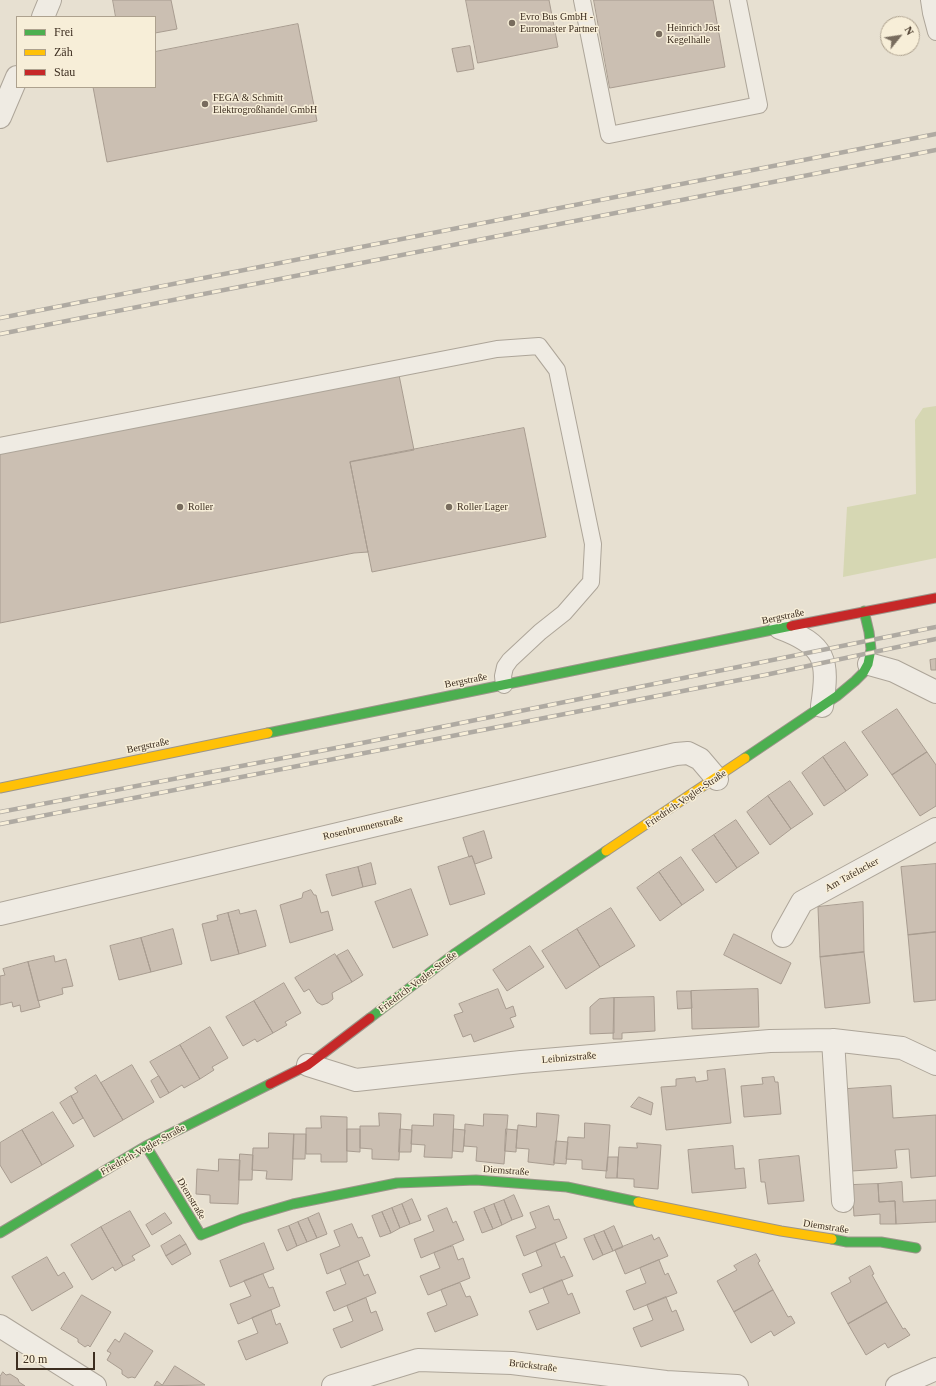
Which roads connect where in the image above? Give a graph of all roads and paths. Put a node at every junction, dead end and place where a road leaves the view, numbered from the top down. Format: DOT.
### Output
graph roads {
  1 [pos="50,0"];
  2 [pos="582,0"];
  3 [pos="738,0"];
  4 [pos="929,0"];
  5 [pos="43,16"];
  6 [pos="936,32"];
  7 [pos="16,79"];
  8 [pos="0,117"];
  9 [pos="0,446"];
  10 [pos="936,598"];
  11 [pos="864,611"];
  12 [pos="780,628"];
  13 [pos="869,664"];
  14 [pos="504,685"];
  15 [pos="936,692"];
  16 [pos="822,706"];
  17 [pos="717,779"];
  18 [pos="0,788"];
  19 [pos="936,829"];
  20 [pos="0,914"];
  21 [pos="783,936"];
  22 [pos="833,1040"];
  23 [pos="936,1064"];
  24 [pos="308,1065"];
  25 [pos="146,1146"];
  26 [pos="843,1201"];
  27 [pos="0,1233"];
  28 [pos="916,1248"];
  29 [pos="0,1326"];
  30 [pos="936,1369"];
  31 [pos="95,1386"];
  32 [pos="333,1386"];
  33 [pos="736,1386"];
  34 [pos="896,1386"];
  1 -- 5 [label="street"];
  2 -- 3 [label="lane"];
  4 -- 6 [label="lane"];
  7 -- 8 [label="street"];
  9 -- 14 [label="lane"];
  10 -- 11 [label="street, Bergstraße"];
  11 -- 12 [label="street, Bergstraße"];
  11 -- 13 [label="street"];
  12 -- 14 [label="street, Bergstraße"];
  12 -- 16 [label="street"];
  13 -- 15 [label="street"];
  13 -- 16 [label="street, Friedrich-Vogler-Straße"];
  14 -- 18 [label="street, Bergstraße"];
  16 -- 17 [label="street, Friedrich-Vogler-Straße"];
  17 -- 20 [label="street, Rosenbrunnenstraße"];
  17 -- 24 [label="street, Friedrich-Vogler-Straße"];
  19 -- 21 [label="street, Am Tafelacker"];
  22 -- 23 [label="street, Leibnizstraße"];
  22 -- 24 [label="street, Leibnizstraße"];
  22 -- 26 [label="street"];
  24 -- 25 [label="street, Friedrich-Vogler-Straße"];
  25 -- 27 [label="street, Friedrich-Vogler-Straße"];
  25 -- 28 [label="street, Diemstraße"];
  29 -- 31 [label="street"];
  30 -- 34 [label="street"];
  32 -- 33 [label="street, Brückstraße"];
}
